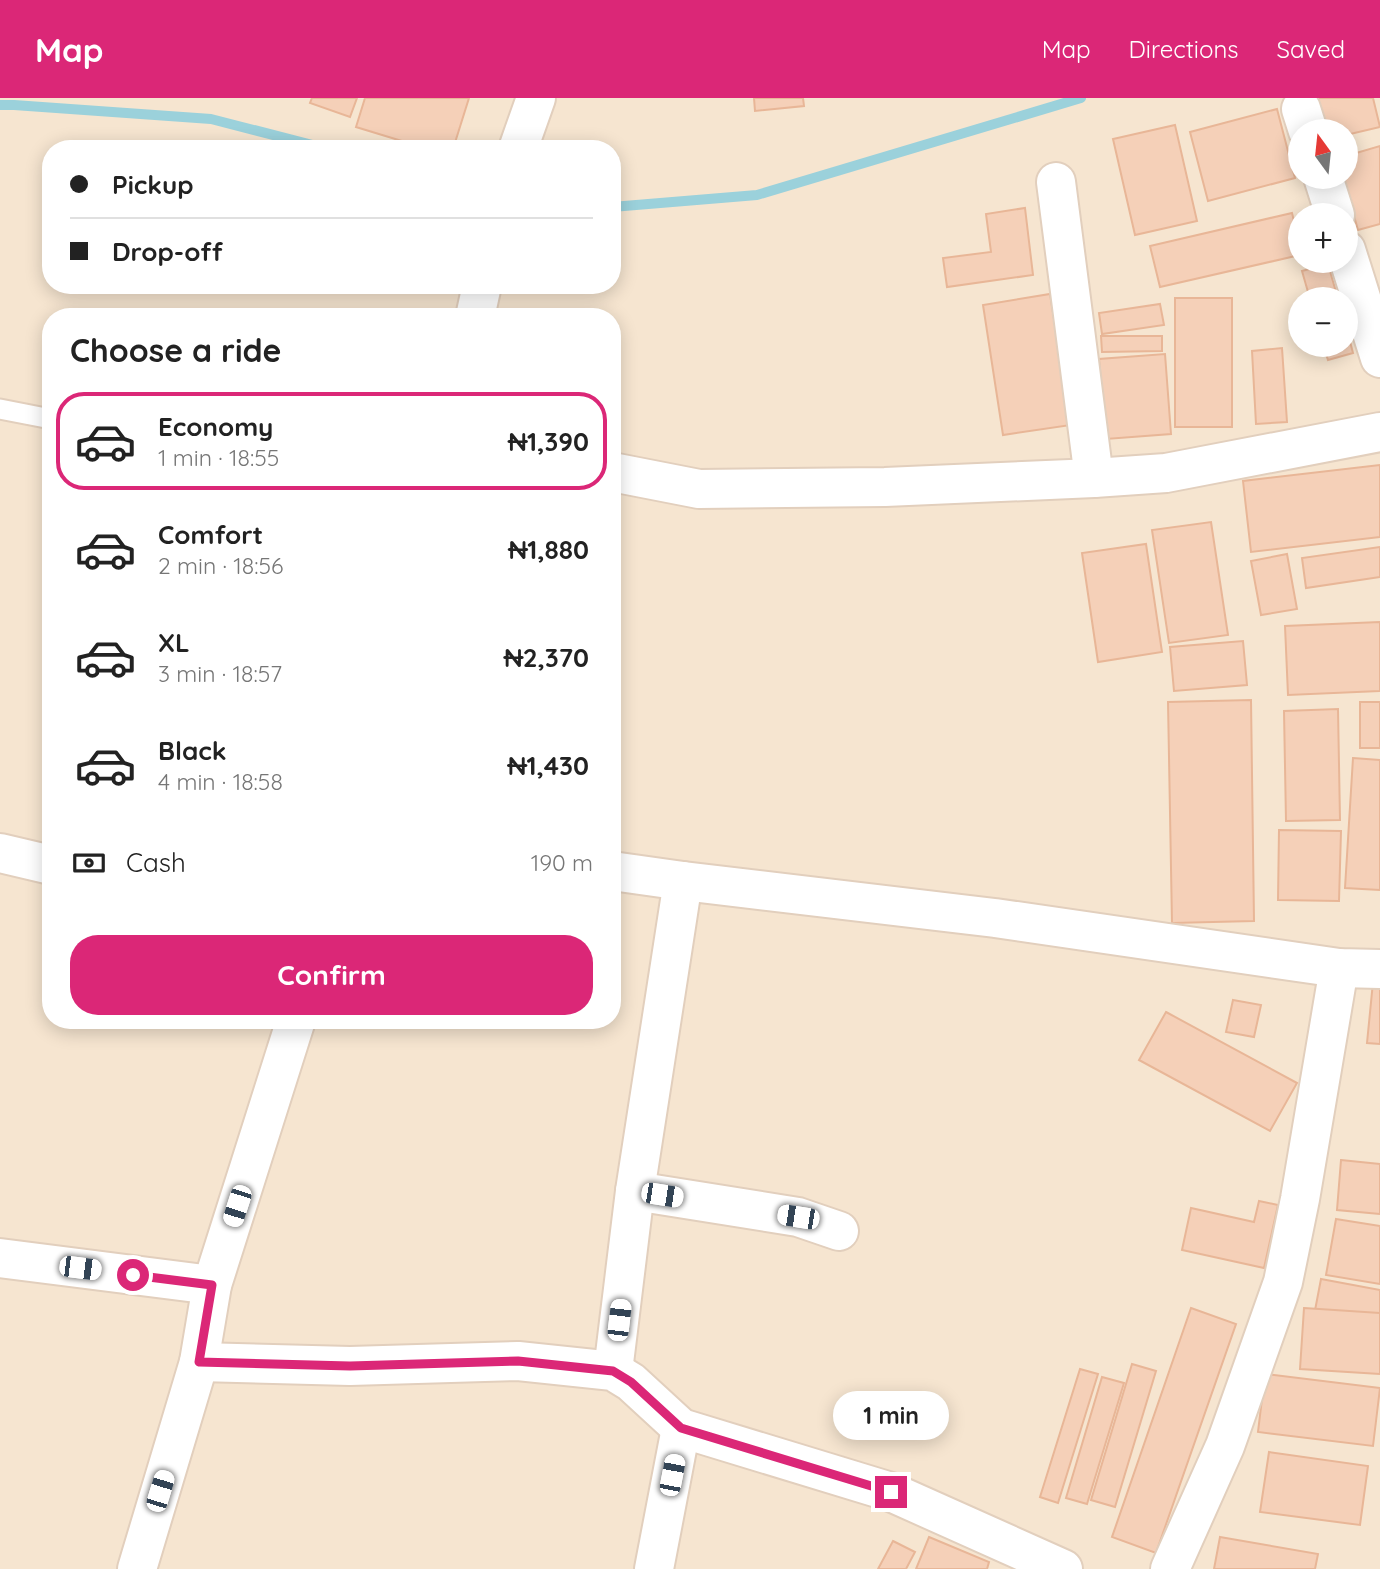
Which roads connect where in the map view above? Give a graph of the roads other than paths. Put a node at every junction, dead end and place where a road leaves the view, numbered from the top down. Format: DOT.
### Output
graph roads {
  1 [pos="536,98"];
  2 [pos="521,140"];
  3 [pos="1056,182"];
  4 [pos="1353,273"];
  5 [pos="1380,358"];
  6 [pos="0,409"];
  7 [pos="42,417"];
  8 [pos="1380,432"];
  9 [pos="621,474"];
  10 [pos="1094,478"];
  11 [pos="0,853"];
  12 [pos="42,863"];
  13 [pos="621,872"];
  14 [pos="682,881"];
  15 [pos="1339,968"];
  16 [pos="1380,969"];
  17 [pos="293,1029"];
  18 [pos="635,1191"];
  19 [pos="839,1231"];
  20 [pos="0,1258"];
  21 [pos="212,1285"];
  22 [pos="199,1362"];
  23 [pos="613,1371"];
  24 [pos="681,1428"];
  25 [pos="137,1569"];
  26 [pos="654,1569"];
  27 [pos="1063,1569"];
  28 [pos="1170,1569"];
  1 -- 2 [label="street"];
  3 -- 10 [label="street"];
  4 -- 5 [label="street"];
  6 -- 7 [label="lane"];
  8 -- 10 [label="street"];
  9 -- 10 [label="street"];
  11 -- 12 [label="street"];
  13 -- 14 [label="street"];
  14 -- 15 [label="street"];
  14 -- 18 [label="street"];
  15 -- 16 [label="street"];
  15 -- 28 [label="street"];
  17 -- 21 [label="street"];
  18 -- 19 [label="street"];
  18 -- 23 [label="street"];
  20 -- 21 [label="street"];
  21 -- 22 [label="street"];
  22 -- 23 [label="street"];
  22 -- 25 [label="street"];
  23 -- 24 [label="street"];
  24 -- 26 [label="street"];
  24 -- 27 [label="street"];
}
